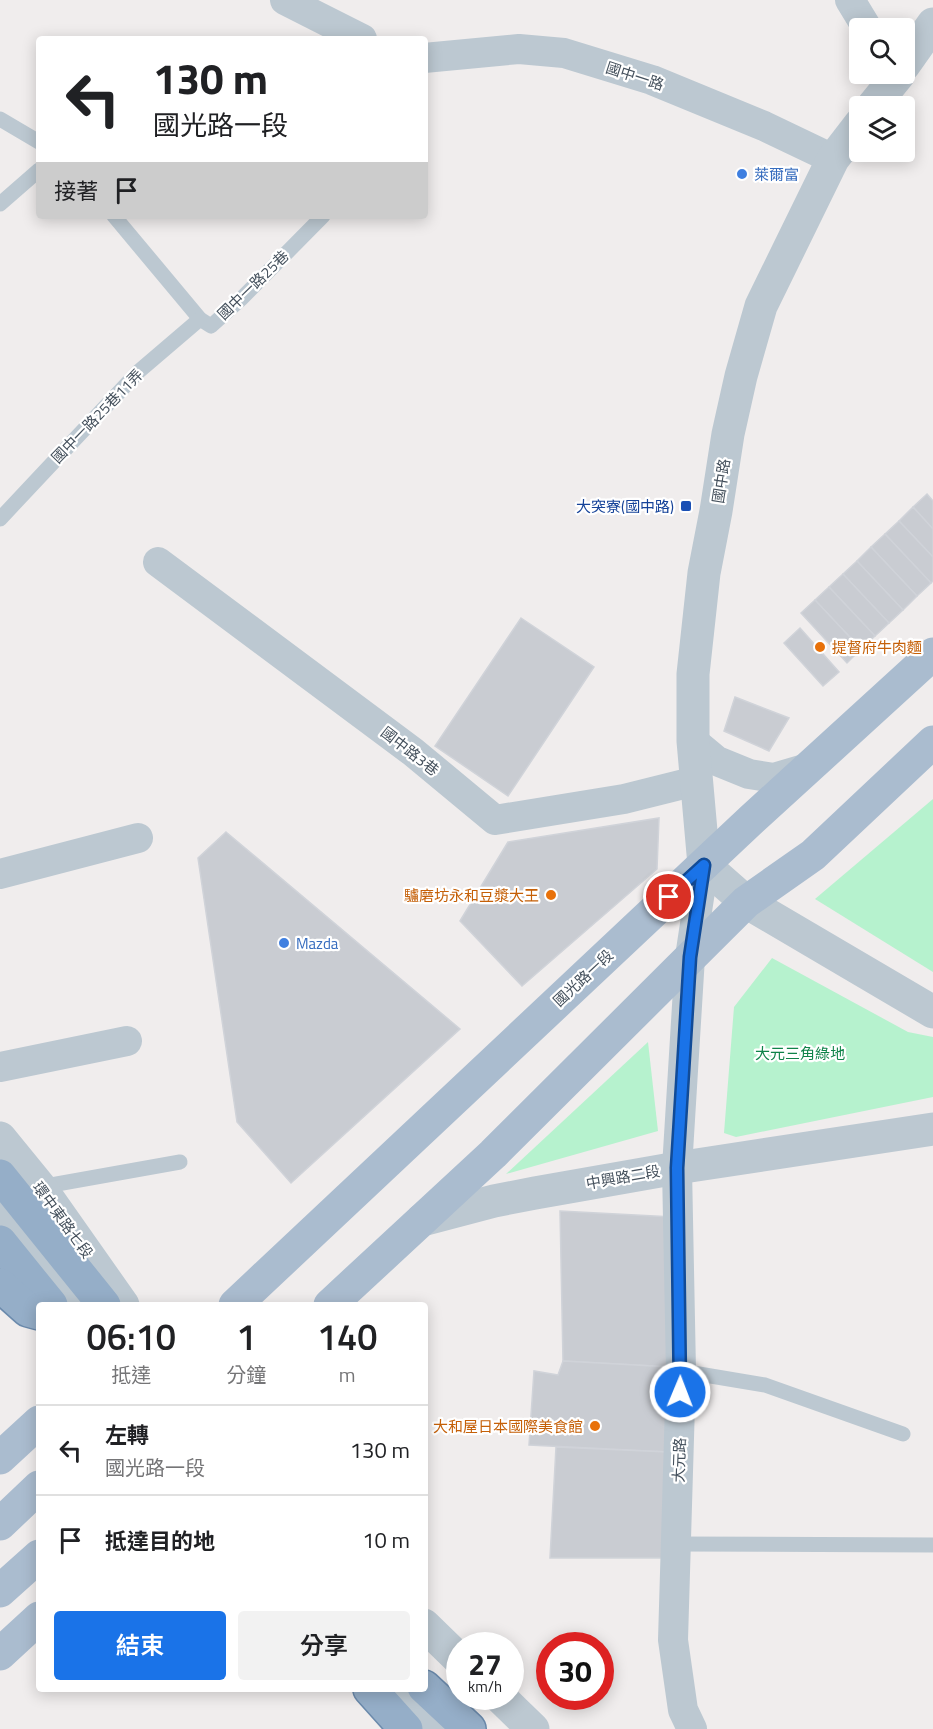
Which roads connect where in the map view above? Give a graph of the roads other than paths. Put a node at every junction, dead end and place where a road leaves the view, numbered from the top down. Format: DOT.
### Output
graph roads {
  1 [pos="285,0"];
  2 [pos="850,0"];
  3 [pos="861,18"];
  4 [pos="933,24"];
  5 [pos="356,36"];
  6 [pos="915,49"];
  7 [pos="428,59"];
  8 [pos="0,119"];
  9 [pos="849,138"];
  10 [pos="36,140"];
  11 [pos="833,159"];
  12 [pos="36,173"];
  13 [pos="0,204"];
  14 [pos="117,219"];
  15 [pos="319,219"];
  16 [pos="200,319"];
  17 [pos="0,519"];
  18 [pos="158,562"];
  19 [pos="933,654"];
  20 [pos="693,741"];
  21 [pos="933,742"];
  22 [pos="808,768"];
  23 [pos="696,781"];
  24 [pos="138,838"];
  25 [pos="704,865"];
  26 [pos="0,874"];
  27 [pos="746,902"];
  28 [pos="690,957"];
  29 [pos="933,1012"];
  30 [pos="127,1041"];
  31 [pos="0,1067"];
  32 [pos="933,1130"];
  33 [pos="0,1138"];
  34 [pos="180,1162"];
  35 [pos="677,1168"];
  36 [pos="0,1176"];
  37 [pos="40,1187"];
  38 [pos="0,1214"];
  39 [pos="422,1220"];
  40 [pos="0,1242"];
  41 [pos="0,1285"];
  42 [pos="49,1302"];
  43 [pos="66,1302"];
  44 [pos="102,1302"];
  45 [pos="121,1302"];
  46 [pos="238,1302"];
  47 [pos="333,1302"];
  48 [pos="36,1312"];
  49 [pos="681,1371"];
  50 [pos="36,1425"];
  51 [pos="903,1434"];
  52 [pos="0,1458"];
  53 [pos="36,1490"];
  54 [pos="0,1524"];
  55 [pos="676,1544"];
  56 [pos="933,1545"];
  57 [pos="36,1559"];
  58 [pos="0,1591"];
  59 [pos="36,1621"];
  60 [pos="428,1629"];
  61 [pos="446,1646"];
  62 [pos="0,1654"];
  63 [pos="428,1691"];
  64 [pos="372,1692"];
  65 [pos="399,1692"];
  66 [pos="513,1710"];
  67 [pos="406,1729"];
  68 [pos="433,1729"];
  69 [pos="469,1729"];
  70 [pos="533,1729"];
  71 [pos="692,1729"];
  1 -- 5 [label="street"];
  2 -- 3 [label="street"];
  4 -- 6 [label="street"];
  7 -- 11 [label="street, 國中一路"];
  8 -- 10 [label="lane"];
  9 -- 11 [label="street, 國中路"];
  11 -- 20 [label="street, 國中路"];
  12 -- 13 [label="lane"];
  14 -- 16 [label="lane, 國中一路25巷"];
  15 -- 16 [label="lane, 國中一路25巷"];
  16 -- 17 [label="lane, 國中一路25巷11弄"];
  18 -- 23 [label="street, 國中路3巷"];
  19 -- 22 [label="main road, 國光路一段"];
  20 -- 22 [label="street"];
  20 -- 23 [label="street, 國中路"];
  21 -- 27 [label="main road"];
  22 -- 25 [label="main road, 國光路一段"];
  23 -- 25 [label="street, 國中路"];
  24 -- 26 [label="street"];
  25 -- 27 [label="street"];
  25 -- 28 [label="street, 大元路"];
  25 -- 46 [label="main road, 國光路一段"];
  27 -- 28 [label="main road"];
  27 -- 29 [label="street"];
  28 -- 35 [label="street, 大元路"];
  28 -- 39 [label="main road"];
  30 -- 31 [label="street"];
  32 -- 35 [label="street, 中興路二段"];
  33 -- 37 [label="street, 環中東路七段"];
  34 -- 37 [label="lane"];
  35 -- 39 [label="street, 中興路二段"];
  35 -- 49 [label="street, 大元路"];
  36 -- 44 [label="highway"];
  37 -- 45 [label="street, 環中東路七段"];
  38 -- 43 [label="street"];
  39 -- 47 [label="main road"];
  40 -- 42 [label="highway"];
  41 -- 48 [label="highway"];
  49 -- 51 [label="lane"];
  49 -- 55 [label="street, 大元路"];
  50 -- 52 [label="main road"];
  53 -- 54 [label="main road"];
  55 -- 56 [label="lane"];
  55 -- 71 [label="street, 大元路"];
  57 -- 58 [label="main road"];
  59 -- 62 [label="main road"];
  60 -- 61 [label="street"];
  63 -- 69 [label="highway"];
  64 -- 67 [label="highway"];
  65 -- 68 [label="street"];
  66 -- 70 [label="street"];
}
